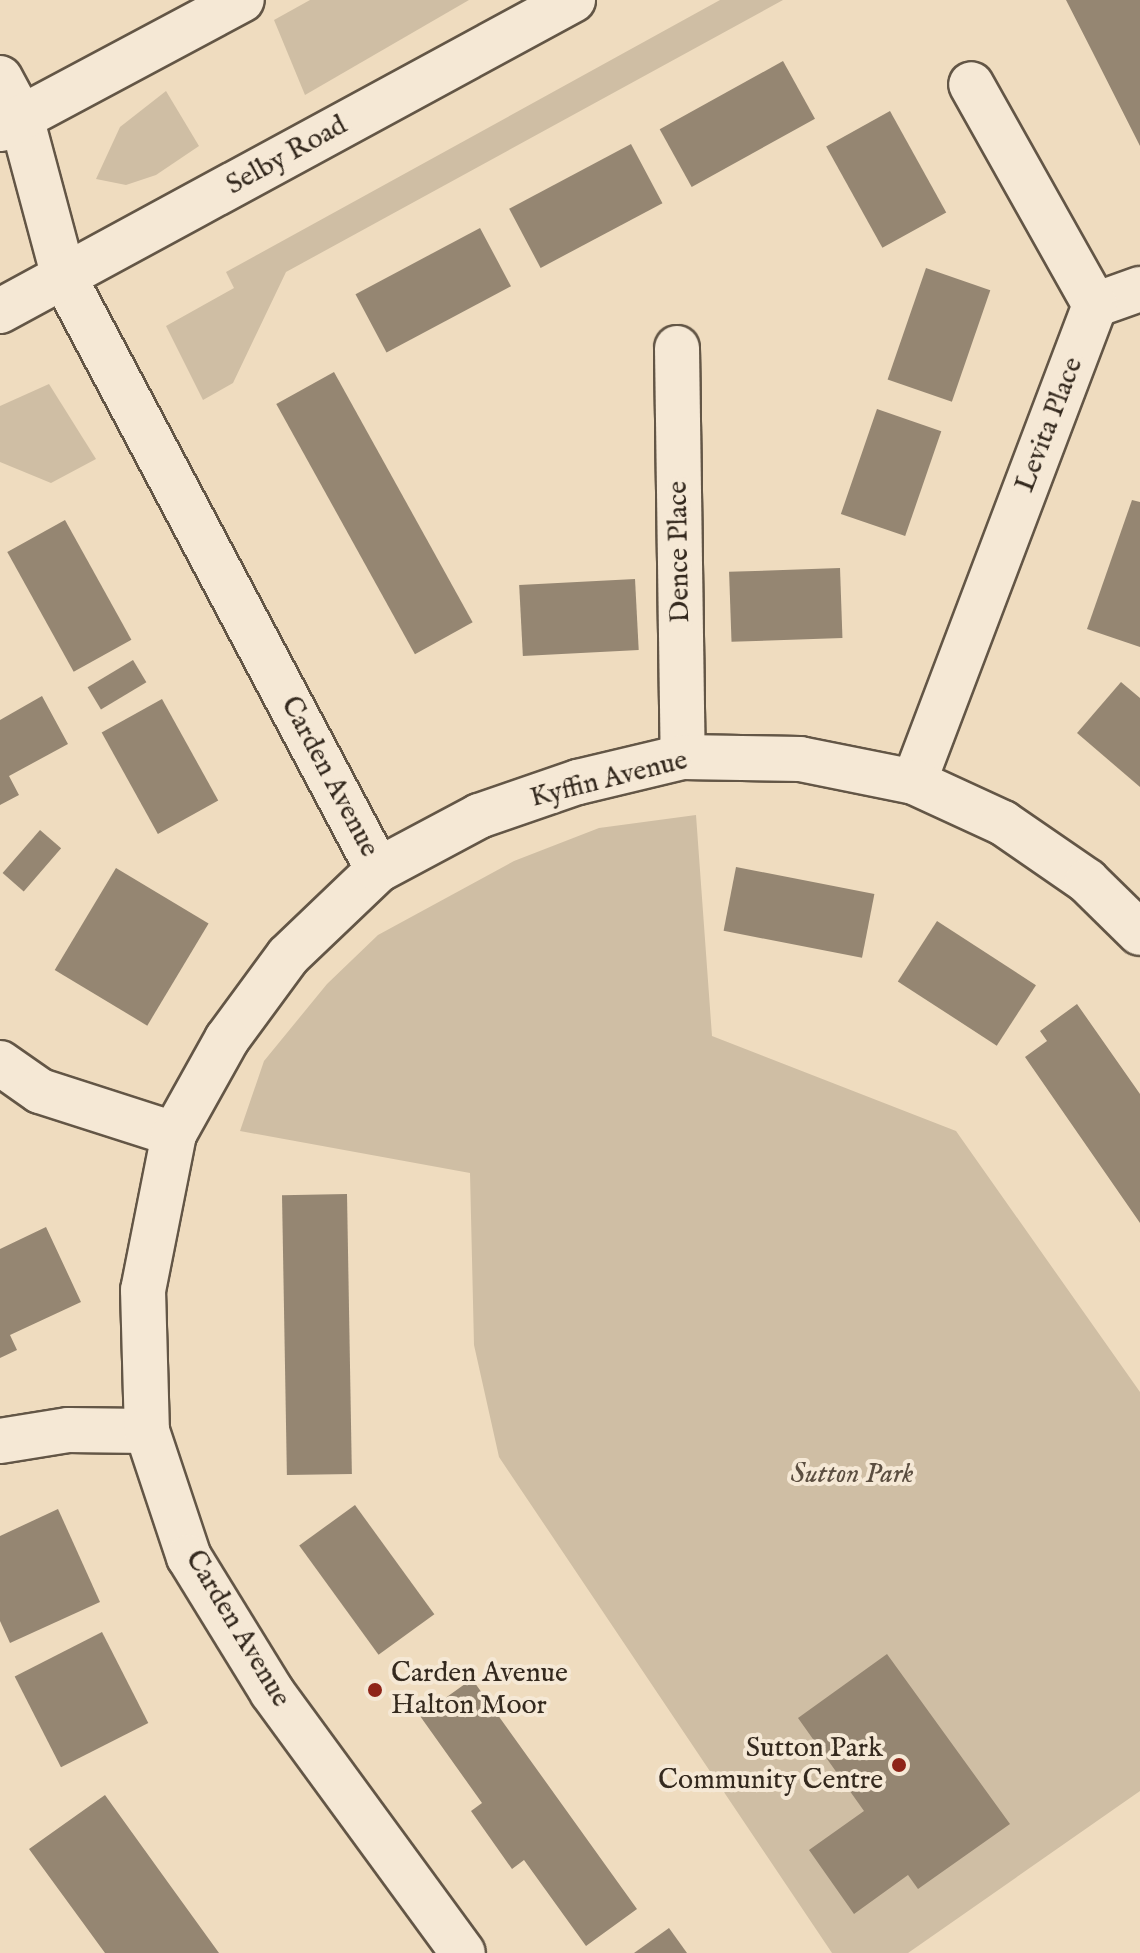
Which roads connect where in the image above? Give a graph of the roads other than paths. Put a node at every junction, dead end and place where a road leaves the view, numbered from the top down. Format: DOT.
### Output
graph roads {
  1 [pos="242,0"];
  2 [pos="573,0"];
  3 [pos="0,78"];
  4 [pos="971,84"];
  5 [pos="11,123"];
  6 [pos="64,277"];
  7 [pos="1140,289"];
  8 [pos="1095,305"];
  9 [pos="0,311"];
  10 [pos="677,348"];
  11 [pos="683,757"];
  12 [pos="914,782"];
  13 [pos="378,870"];
  14 [pos="1140,933"];
  15 [pos="0,1063"];
  16 [pos="174,1134"];
  17 [pos="147,1431"];
  18 [pos="0,1441"];
  19 [pos="463,1953"];
  1 -- 5 [label="street"];
  2 -- 6 [label="street, Selby Road"];
  3 -- 5 [label="street, Carden Avenue"];
  4 -- 8 [label="street"];
  5 -- 6 [label="street, Carden Avenue"];
  6 -- 9 [label="street, Selby Road"];
  6 -- 13 [label="street, Carden Avenue"];
  7 -- 8 [label="street"];
  8 -- 12 [label="street, Levita Place"];
  10 -- 11 [label="street, Dence Place"];
  11 -- 12 [label="street, Kyffin Avenue"];
  11 -- 13 [label="street, Kyffin Avenue"];
  12 -- 14 [label="street, Kyffin Avenue"];
  13 -- 16 [label="street, Carden Avenue"];
  15 -- 16 [label="street"];
  16 -- 17 [label="street, Carden Avenue"];
  17 -- 18 [label="street"];
  17 -- 19 [label="street, Carden Avenue"];
}
